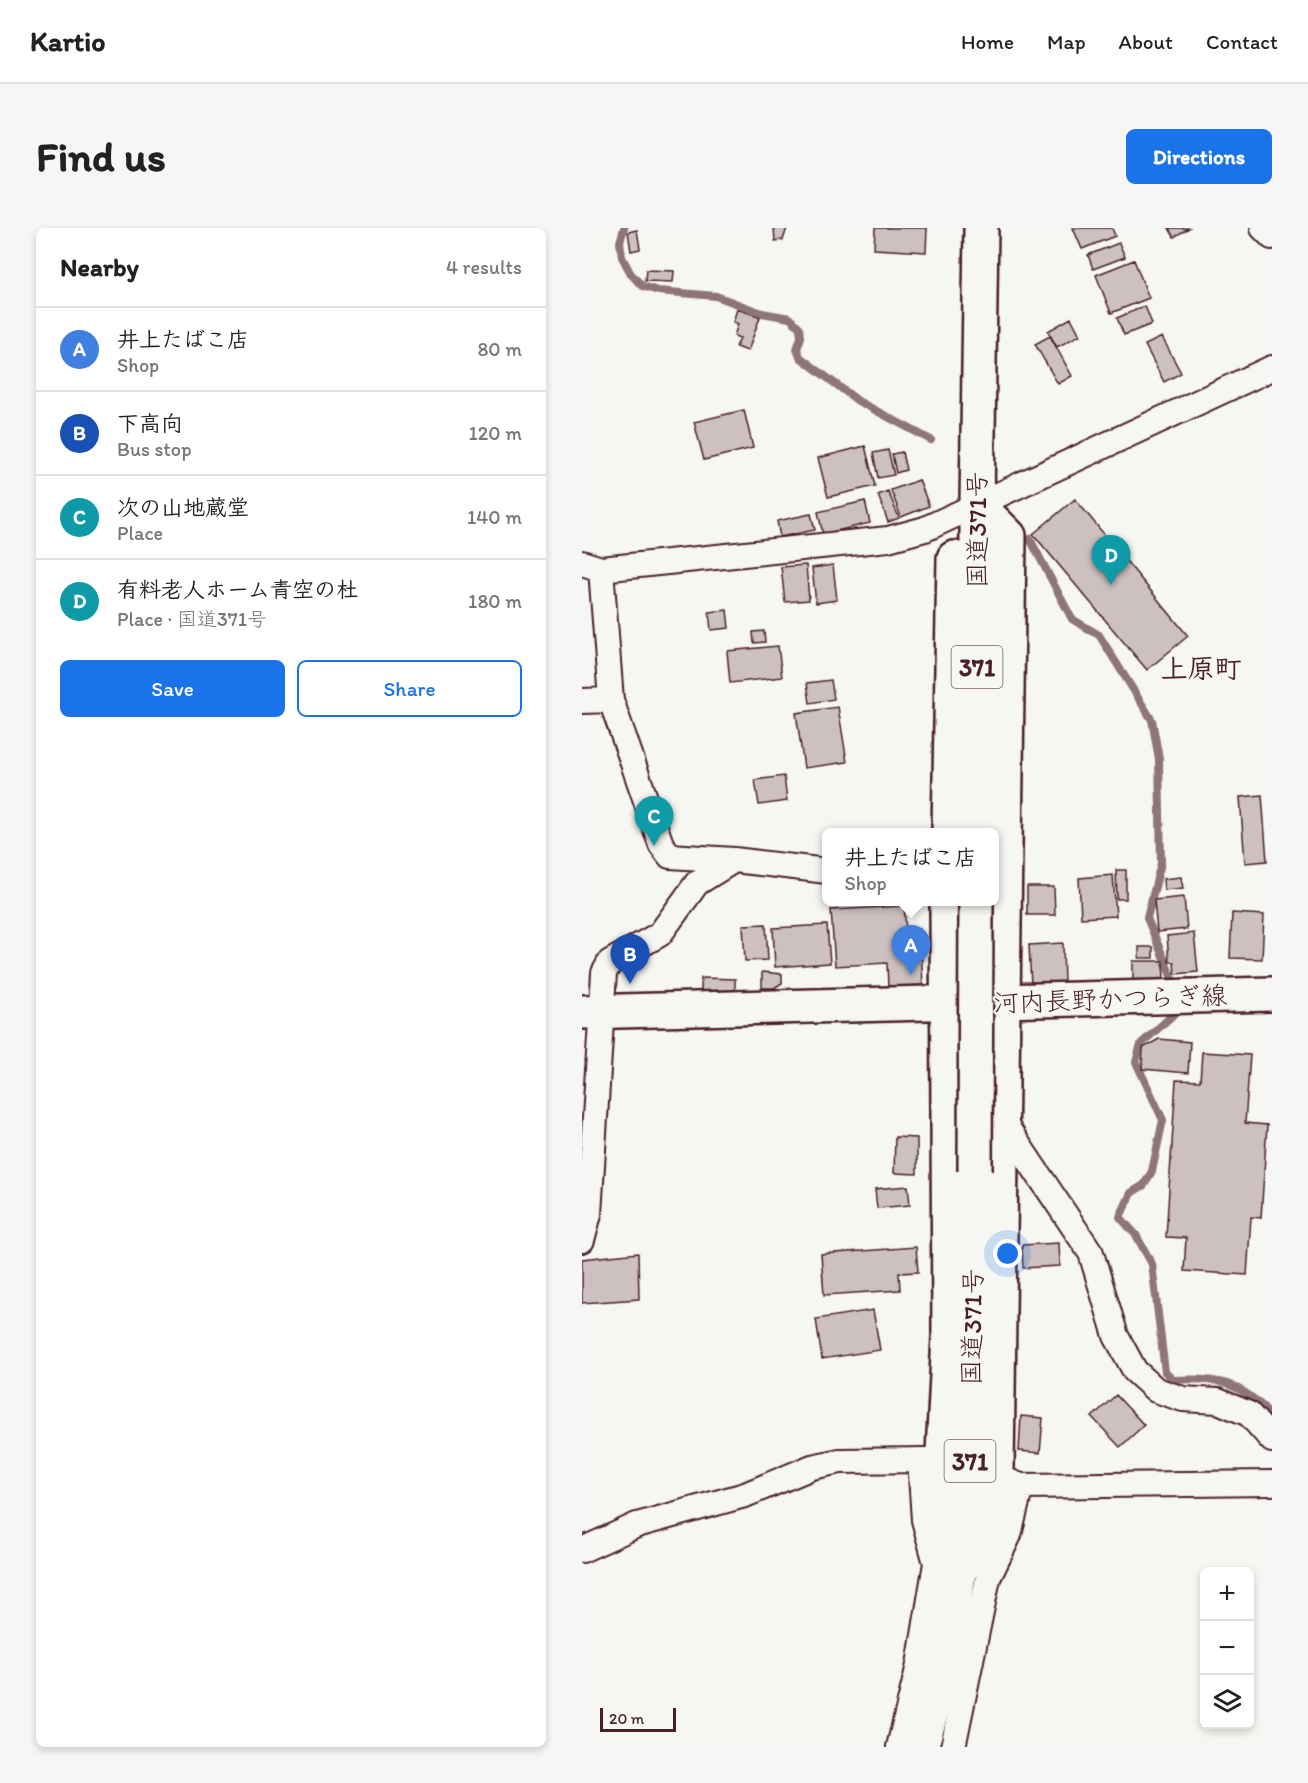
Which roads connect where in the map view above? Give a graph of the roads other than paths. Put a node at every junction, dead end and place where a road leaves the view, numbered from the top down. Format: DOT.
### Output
graph roads {
  1 [pos="981,228"];
  2 [pos="1263,228"];
  3 [pos="1272,237"];
  4 [pos="1272,368"];
  5 [pos="976,504"];
  6 [pos="592,566"];
  7 [pos="611,700"];
  8 [pos="582,701"];
  9 [pos="967,828"];
  10 [pos="734,860"];
  11 [pos="822,870"];
  12 [pos="954,906"];
  13 [pos="954,906"];
  14 [pos="1272,994"];
  15 [pos="1003,1002"];
  16 [pos="948,1004"];
  17 [pos="591,1012"];
  18 [pos="1002,1120"];
  19 [pos="582,1240"];
  20 [pos="1272,1440"];
  21 [pos="1272,1483"];
  22 [pos="582,1550"];
  23 [pos="958,1574"];
  24 [pos="899,1747"];
  25 [pos="921,1747"];
  26 [pos="953,1747"];
  1 -- 5 [label="main road, 国道371号 / 371"];
  2 -- 3 [label="street"];
  4 -- 5 [label="street"];
  5 -- 6 [label="street"];
  5 -- 9 [label="main road, 国道371号 / 371"];
  5 -- 15 [label="main road"];
  6 -- 7 [label="street"];
  7 -- 8 [label="street"];
  7 -- 10 [label="street"];
  10 -- 11 [label="street"];
  10 -- 17 [label="street"];
  12 -- 16 [label="main road"];
  13 -- 23 [label="main road, 国道371号 / 371, bridge"];
  14 -- 15 [label="main road, 河内長野かつらぎ線"];
  15 -- 16 [label="main road, 河内長野かつらぎ線"];
  15 -- 18 [label="main road"];
  16 -- 17 [label="main road, 河内長野かつらぎ線"];
  16 -- 23 [label="main road"];
  17 -- 19 [label="street"];
  18 -- 20 [label="street"];
  18 -- 23 [label="main road"];
  21 -- 26 [label="street"];
  22 -- 24 [label="street"];
  23 -- 25 [label="main road, 国道371号 / 371"];
}
